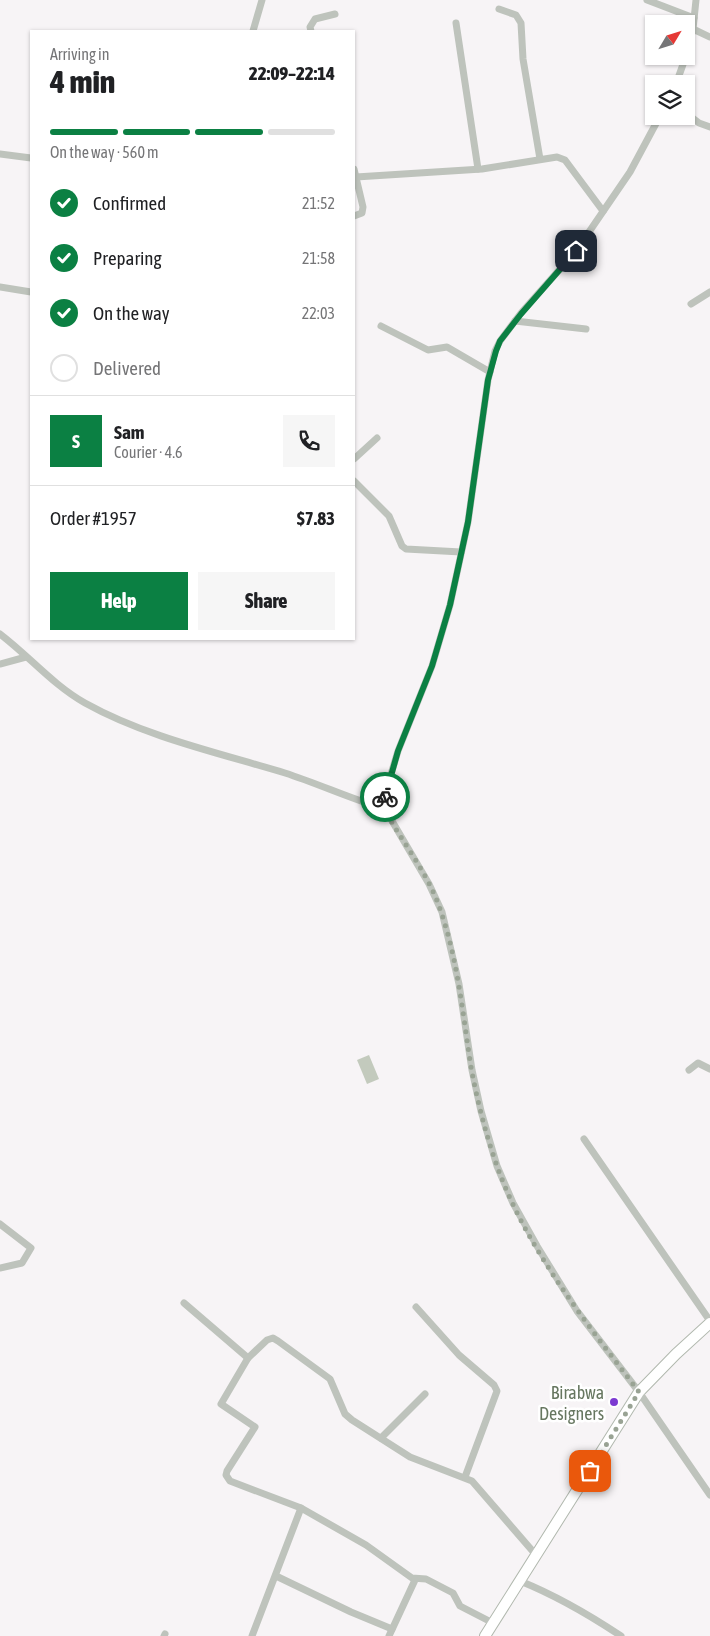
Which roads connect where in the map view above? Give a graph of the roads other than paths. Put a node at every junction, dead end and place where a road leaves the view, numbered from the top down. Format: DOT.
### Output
graph roads {
  1 [pos="262,0"];
  2 [pos="647,0"];
  3 [pos="696,0"];
  4 [pos="499,9"];
  5 [pos="336,14"];
  6 [pos="686,15"];
  7 [pos="694,15"];
  8 [pos="456,23"];
  9 [pos="253,30"];
  10 [pos="311,30"];
  11 [pos="695,30"];
  12 [pos="710,37"];
  13 [pos="695,120"];
  14 [pos="655,125"];
  15 [pos="710,127"];
  16 [pos="0,154"];
  17 [pos="30,158"];
  18 [pos="540,159"];
  19 [pos="478,169"];
  20 [pos="355,173"];
  21 [pos="356,177"];
  22 [pos="603,210"];
  23 [pos="355,216"];
  24 [pos="0,287"];
  25 [pos="30,292"];
  26 [pos="710,292"];
  27 [pos="691,304"];
  28 [pos="516,322"];
  29 [pos="381,326"];
  30 [pos="586,329"];
  31 [pos="490,372"];
  32 [pos="377,438"];
  33 [pos="355,458"];
  34 [pos="355,482"];
  35 [pos="461,552"];
  36 [pos="0,634"];
  37 [pos="26,657"];
  38 [pos="0,664"];
  39 [pos="385,810"];
  40 [pos="710,1069"];
  41 [pos="689,1070"];
  42 [pos="584,1139"];
  43 [pos="0,1224"];
  44 [pos="0,1268"];
  45 [pos="184,1303"];
  46 [pos="416,1307"];
  47 [pos="710,1322"];
  48 [pos="248,1358"];
  49 [pos="639,1392"];
  50 [pos="425,1394"];
  51 [pos="381,1438"];
  52 [pos="465,1477"];
  53 [pos="710,1495"];
  54 [pos="301,1508"];
  55 [pos="536,1555"];
  56 [pos="276,1576"];
  57 [pos="415,1580"];
  58 [pos="520,1581"];
  59 [pos="493,1622"];
  60 [pos="392,1629"];
  61 [pos="252,1636"];
  62 [pos="389,1636"];
  63 [pos="485,1636"];
  64 [pos="621,1636"];
  1 -- 9 [label="street"];
  2 -- 6 [label="street"];
  3 -- 7 [label="street"];
  4 -- 18 [label="street"];
  5 -- 10 [label="street"];
  8 -- 19 [label="street"];
  11 -- 12 [label="street"];
  13 -- 15 [label="street"];
  14 -- 22 [label="street"];
  16 -- 17 [label="street"];
  18 -- 19 [label="street"];
  18 -- 22 [label="street"];
  19 -- 21 [label="street"];
  20 -- 21 [label="street"];
  21 -- 23 [label="street"];
  22 -- 28 [label="street"];
  24 -- 25 [label="street"];
  26 -- 27 [label="street"];
  28 -- 30 [label="street"];
  28 -- 31 [label="street"];
  29 -- 31 [label="street"];
  31 -- 35 [label="street"];
  32 -- 33 [label="street"];
  34 -- 35 [label="street"];
  35 -- 39 [label="street"];
  36 -- 37 [label="street"];
  37 -- 38 [label="street"];
  37 -- 39 [label="street"];
  39 -- 49 [label="street"];
  40 -- 41 [label="street"];
  42 -- 47 [label="street"];
  43 -- 44 [label="street"];
  45 -- 48 [label="street"];
  46 -- 52 [label="street"];
  47 -- 49 [label="street"];
  48 -- 51 [label="street"];
  48 -- 54 [label="street"];
  49 -- 53 [label="street"];
  49 -- 55 [label="street"];
  50 -- 51 [label="street"];
  51 -- 52 [label="street"];
  52 -- 55 [label="street"];
  54 -- 56 [label="street"];
  54 -- 57 [label="street"];
  55 -- 58 [label="street"];
  56 -- 60 [label="street"];
  56 -- 61 [label="street"];
  57 -- 59 [label="street"];
  57 -- 60 [label="street"];
  58 -- 59 [label="street"];
  58 -- 64 [label="street"];
  59 -- 63 [label="street"];
  60 -- 62 [label="street"];
}
